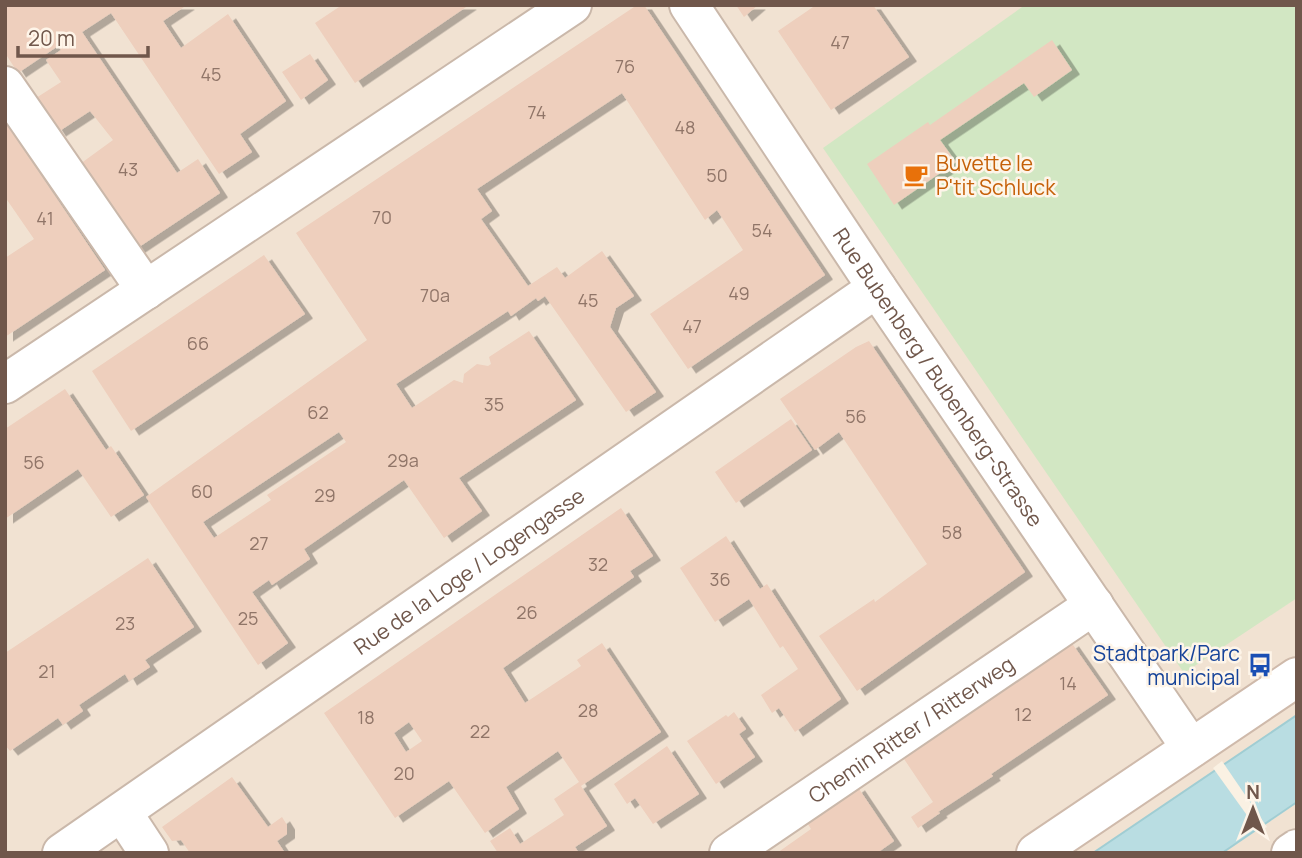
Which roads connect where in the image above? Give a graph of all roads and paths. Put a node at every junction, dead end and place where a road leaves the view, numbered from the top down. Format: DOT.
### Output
graph roads {
  1 [pos="572,5"];
  2 [pos="690,5"];
  3 [pos="5,86"];
  4 [pos="877,288"];
  5 [pos="146,290"];
  6 [pos="5,384"];
  7 [pos="1094,605"];
  8 [pos="1297,677"];
  9 [pos="1191,748"];
  10 [pos="122,812"];
  11 [pos="1297,849"];
  12 [pos="62,853"];
  13 [pos="149,853"];
  14 [pos="729,853"];
  15 [pos="1036,853"];
  16 [pos="1291,853"];
  1 -- 5 [label="street"];
  2 -- 4 [label="street, Rue Bubenberg / Bubenberg-Strasse"];
  3 -- 5 [label="street"];
  4 -- 7 [label="street, Rue Bubenberg / Bubenberg-Strasse"];
  4 -- 10 [label="street, Rue de la Loge / Logengasse"];
  5 -- 6 [label="street"];
  7 -- 9 [label="street, Rue Bubenberg / Bubenberg-Strasse"];
  7 -- 14 [label="street, Chemin Ritter / Ritterweg"];
  8 -- 9 [label="street"];
  9 -- 15 [label="street"];
  10 -- 12 [label="street, Rue de la Loge / Logengasse"];
  10 -- 13 [label="street"];
  11 -- 16 [label="street"];
}
